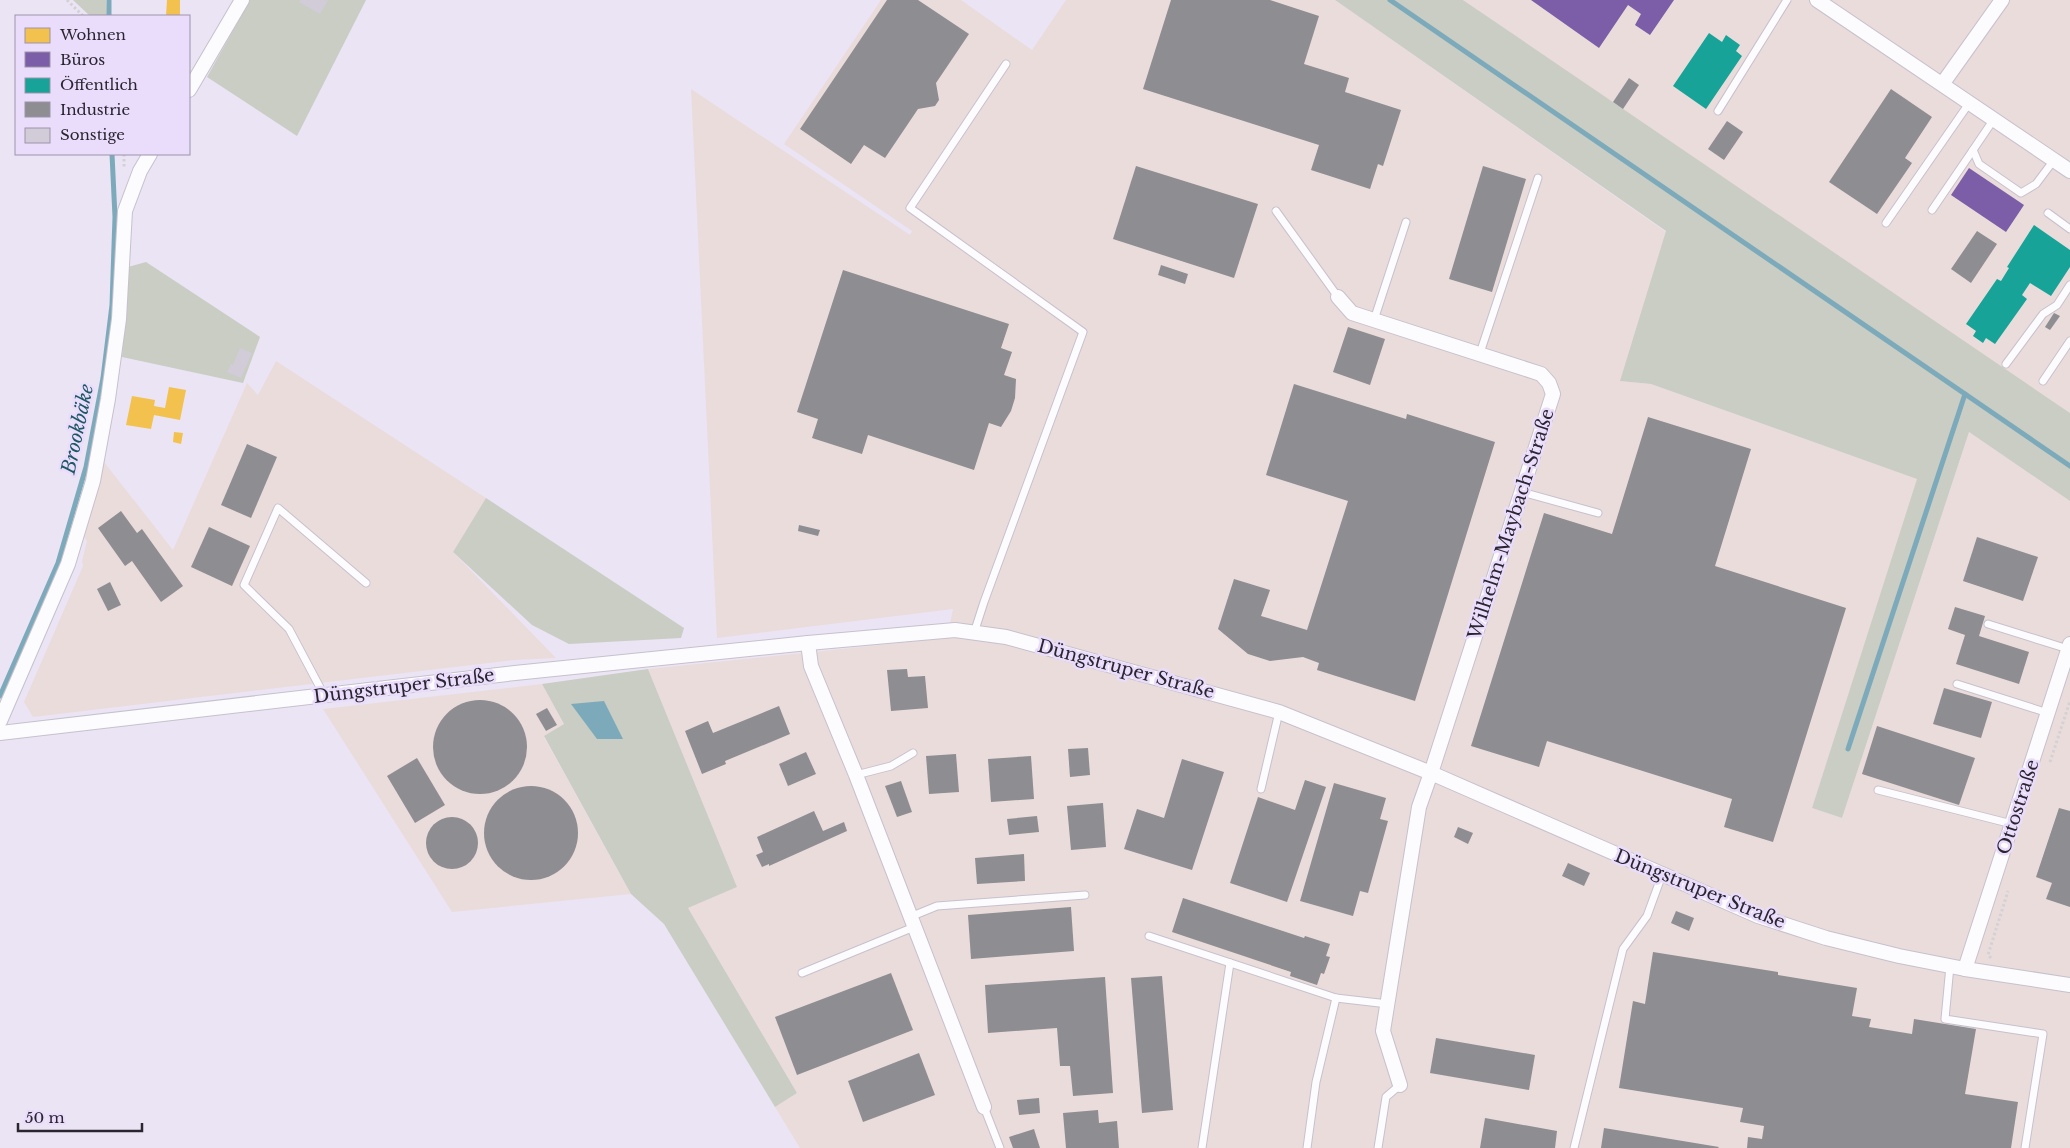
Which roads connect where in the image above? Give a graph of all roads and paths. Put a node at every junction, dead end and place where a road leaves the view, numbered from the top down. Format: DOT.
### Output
graph roads {
  1 [pos="67,0"];
  2 [pos="242,0"];
  3 [pos="1787,0"];
  4 [pos="1817,0"];
  5 [pos="2002,0"];
  6 [pos="82,15"];
  7 [pos="1006,64"];
  8 [pos="1942,83"];
  9 [pos="190,88"];
  10 [pos="1970,102"];
  11 [pos="1718,111"];
  12 [pos="1994,119"];
  13 [pos="1973,150"];
  14 [pos="149,155"];
  15 [pos="2054,160"];
  16 [pos="2070,171"];
  17 [pos="1538,178"];
  18 [pos="1932,210"];
  19 [pos="1276,211"];
  20 [pos="2048,213"];
  21 [pos="1406,222"];
  22 [pos="1886,223"];
  23 [pos="2070,229"];
  24 [pos="2070,284"];
  25 [pos="1338,296"];
  26 [pos="1374,320"];
  27 [pos="2070,341"];
  28 [pos="1480,354"];
  29 [pos="2006,364"];
  30 [pos="2043,381"];
  31 [pos="1522,492"];
  32 [pos="1598,513"];
  33 [pos="366,583"];
  34 [pos="1988,624"];
  35 [pos="974,633"];
  36 [pos="808,642"];
  37 [pos="2069,646"];
  38 [pos="1957,684"];
  39 [pos="324,696"];
  40 [pos="2070,701"];
  41 [pos="1279,712"];
  42 [pos="2048,712"];
  43 [pos="0,721"];
  44 [pos="0,733"];
  45 [pos="914,753"];
  46 [pos="2048,766"];
  47 [pos="1431,773"];
  48 [pos="856,774"];
  49 [pos="1260,789"];
  50 [pos="1878,790"];
  51 [pos="2013,824"];
  52 [pos="1662,876"];
  53 [pos="2009,888"];
  54 [pos="1085,895"];
  55 [pos="912,922"];
  56 [pos="1149,936"];
  57 [pos="1230,963"];
  58 [pos="1950,966"];
  59 [pos="1965,969"];
  60 [pos="802,973"];
  61 [pos="2003,975"];
  62 [pos="2070,985"];
  63 [pos="1336,998"];
  64 [pos="1388,1004"];
  65 [pos="1400,1085"];
  66 [pos="984,1107"];
  67 [pos="1000,1148"];
  68 [pos="1202,1148"];
  69 [pos="1307,1148"];
  70 [pos="1378,1148"];
  71 [pos="1574,1148"];
  72 [pos="2025,1148"];
  1 -- 6 [label="path"];
  2 -- 9 [label="street"];
  3 -- 11 [label="lane"];
  4 -- 8 [label="street"];
  5 -- 8 [label="street"];
  7 -- 35 [label="lane"];
  8 -- 10 [label="street"];
  10 -- 12 [label="street"];
  10 -- 22 [label="lane"];
  12 -- 13 [label="lane"];
  12 -- 15 [label="street"];
  13 -- 15 [label="lane"];
  13 -- 18 [label="lane"];
  14 -- 43 [label="street"];
  15 -- 16 [label="street"];
  17 -- 28 [label="lane"];
  19 -- 25 [label="lane"];
  20 -- 23 [label="lane"];
  21 -- 26 [label="lane"];
  24 -- 29 [label="lane"];
  25 -- 26 [label="street, Wilhelm-Maybach-Straße"];
  26 -- 28 [label="street, Wilhelm-Maybach-Straße"];
  27 -- 30 [label="lane"];
  28 -- 31 [label="street, Wilhelm-Maybach-Straße"];
  31 -- 32 [label="lane"];
  31 -- 47 [label="street, Wilhelm-Maybach-Straße"];
  33 -- 39 [label="lane"];
  34 -- 37 [label="lane"];
  35 -- 36 [label="street, Düngstruper Straße"];
  35 -- 41 [label="street, Düngstruper Straße"];
  36 -- 39 [label="street, Düngstruper Straße"];
  36 -- 48 [label="street"];
  37 -- 42 [label="street, Ottostraße"];
  38 -- 42 [label="lane"];
  39 -- 44 [label="street, Düngstruper Straße"];
  40 -- 46 [label="path"];
  41 -- 47 [label="street, Düngstruper Straße"];
  41 -- 49 [label="lane"];
  42 -- 51 [label="street, Ottostraße"];
  45 -- 48 [label="lane"];
  47 -- 52 [label="street, Düngstruper Straße"];
  47 -- 64 [label="street"];
  48 -- 55 [label="street"];
  50 -- 51 [label="lane"];
  51 -- 59 [label="street, Ottostraße"];
  52 -- 58 [label="street, Düngstruper Straße"];
  52 -- 71 [label="lane"];
  53 -- 61 [label="path"];
  54 -- 55 [label="lane"];
  55 -- 60 [label="lane"];
  55 -- 66 [label="street"];
  56 -- 57 [label="lane"];
  57 -- 63 [label="lane"];
  57 -- 68 [label="lane"];
  58 -- 59 [label="street, Düngstruper Straße"];
  58 -- 72 [label="lane"];
  59 -- 61 [label="street, Düngstruper Straße"];
  61 -- 62 [label="street, Düngstruper Straße"];
  63 -- 64 [label="lane"];
  63 -- 69 [label="lane"];
  64 -- 65 [label="street"];
  65 -- 70 [label="lane"];
  66 -- 67 [label="lane"];
}
